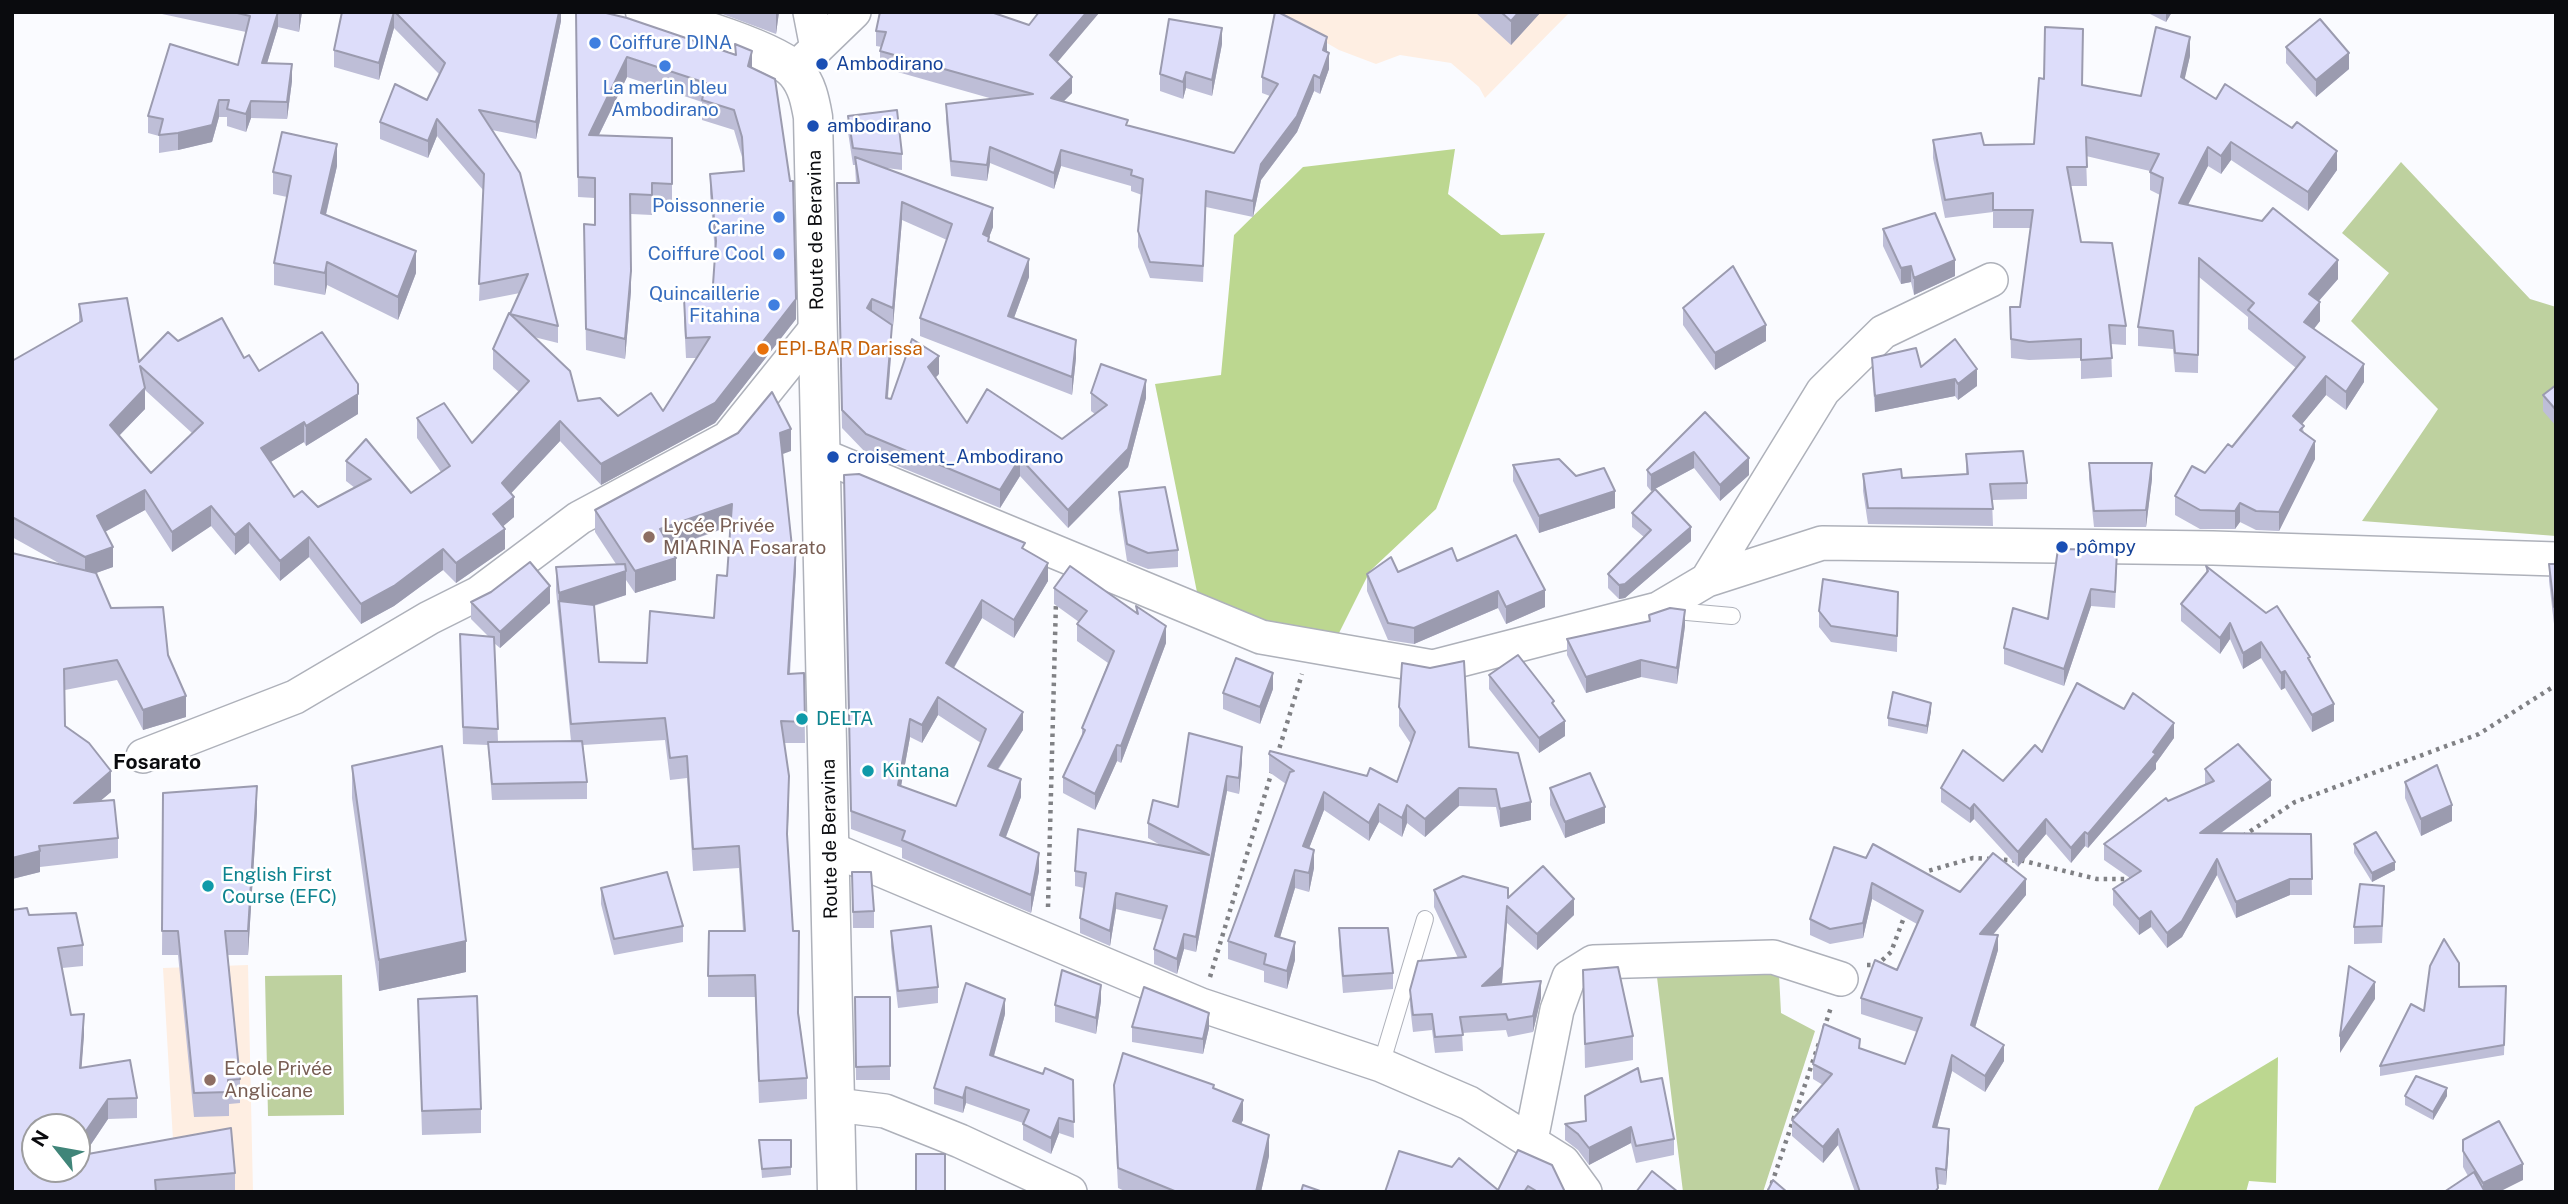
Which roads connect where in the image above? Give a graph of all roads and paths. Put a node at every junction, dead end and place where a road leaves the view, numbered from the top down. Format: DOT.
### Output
graph roads {
  1 [pos="645,12"];
  2 [pos="810,12"];
  3 [pos="854,12"];
  4 [pos="806,59"];
  5 [pos="1991,280"];
  6 [pos="818,326"];
  7 [pos="821,455"];
  8 [pos="1058,552"];
  9 [pos="2556,559"];
  10 [pos="1707,580"];
  11 [pos="1658,609"];
  12 [pos="1732,617"];
  13 [pos="1311,643"];
  14 [pos="2556,685"];
  15 [pos="143,756"];
  16 [pos="2239,838"];
  17 [pos="831,849"];
  18 [pos="2139,878"];
  19 [pos="1922,880"];
  20 [pos="1907,908"];
  21 [pos="1425,919"];
  22 [pos="1047,939"];
  23 [pos="1841,979"];
  24 [pos="1202,1005"];
  25 [pos="1381,1065"];
  26 [pos="836,1105"];
  27 [pos="1531,1140"];
  28 [pos="837,1192"];
  29 [pos="1070,1192"];
  30 [pos="1585,1192"];
  31 [pos="1769,1192"];
  1 -- 4 [label="street"];
  2 -- 4 [label="street"];
  3 -- 4 [label="street"];
  4 -- 6 [label="street, Route de Beravina"];
  5 -- 10 [label="street"];
  6 -- 7 [label="street, Route de Beravina"];
  6 -- 15 [label="street"];
  7 -- 8 [label="street"];
  7 -- 17 [label="street, Route de Beravina"];
  8 -- 13 [label="street"];
  8 -- 22 [label="path"];
  9 -- 10 [label="street"];
  10 -- 11 [label="street"];
  11 -- 12 [label="lane"];
  11 -- 13 [label="street"];
  13 -- 24 [label="path"];
  14 -- 16 [label="path"];
  17 -- 22 [label="street"];
  17 -- 26 [label="street, Route de Beravina"];
  18 -- 19 [label="path"];
  20 -- 23 [label="path"];
  21 -- 25 [label="lane"];
  22 -- 24 [label="street"];
  23 -- 27 [label="street"];
  23 -- 31 [label="path"];
  24 -- 25 [label="street"];
  25 -- 27 [label="street"];
  26 -- 28 [label="street, Route de Beravina"];
  26 -- 29 [label="street"];
  27 -- 30 [label="street"];
}
